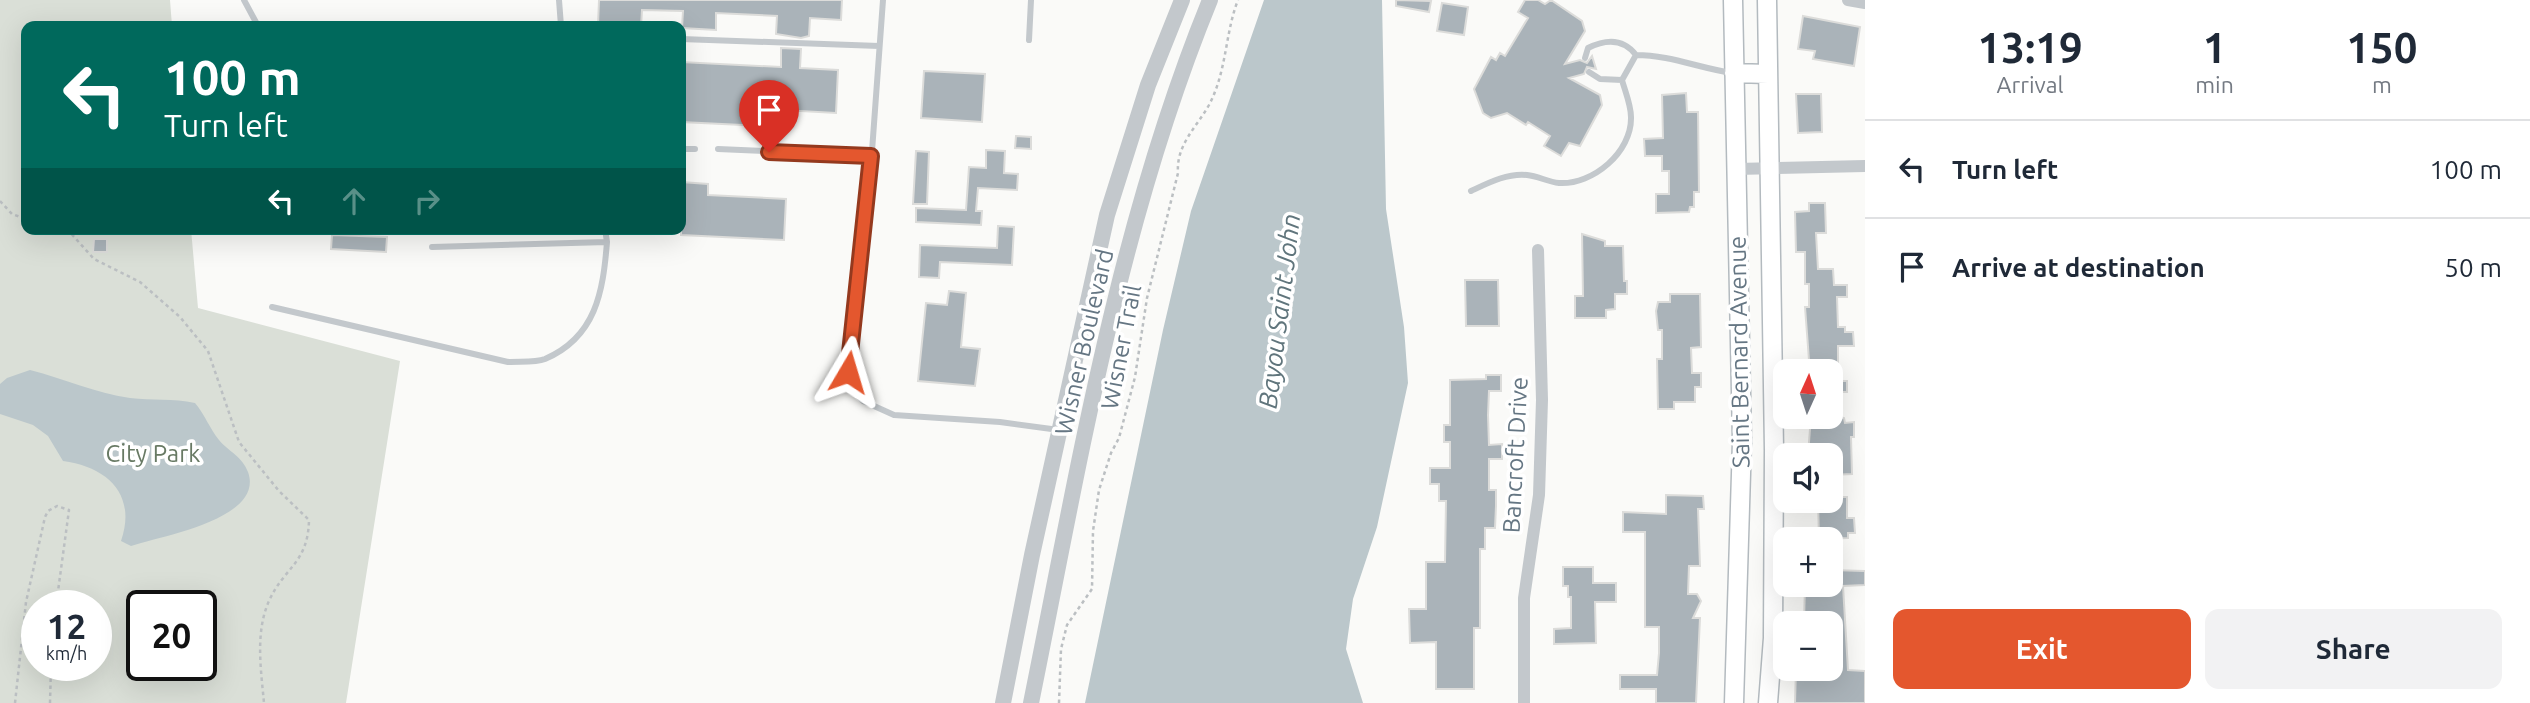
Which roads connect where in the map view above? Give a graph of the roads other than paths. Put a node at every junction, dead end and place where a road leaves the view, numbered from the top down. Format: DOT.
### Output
graph roads {
  1 [pos="244,0"];
  2 [pos="559,0"];
  3 [pos="883,0"];
  4 [pos="1031,0"];
  5 [pos="1182,0"];
  6 [pos="1210,0"];
  7 [pos="1733,0"];
  8 [pos="1767,0"];
  9 [pos="1848,0"];
  10 [pos="1865,3"];
  11 [pos="255,21"];
  12 [pos="561,21"];
  13 [pos="686,39"];
  14 [pos="1029,40"];
  15 [pos="879,46"];
  16 [pos="1636,55"];
  17 [pos="1585,58"];
  18 [pos="1590,72"];
  19 [pos="1734,74"];
  20 [pos="1768,74"];
  21 [pos="1622,80"];
  22 [pos="686,149"];
  23 [pos="695,149"];
  24 [pos="718,149"];
  25 [pos="871,156"];
  26 [pos="1865,166"];
  27 [pos="1736,169"];
  28 [pos="1769,169"];
  29 [pos="1471,191"];
  30 [pos="606,235"];
  31 [pos="607,242"];
  32 [pos="432,247"];
  33 [pos="1538,250"];
  34 [pos="272,307"];
  35 [pos="1059,430"];
  36 [pos="1773,443"];
  37 [pos="1742,498"];
  38 [pos="1773,499"];
  39 [pos="1774,513"];
  40 [pos="1003,703"];
  41 [pos="1031,703"];
  42 [pos="1524,703"];
  43 [pos="1734,703"];
  44 [pos="1768,703"];
  1 -- 11 [label="lane"];
  2 -- 12 [label="lane"];
  3 -- 15 [label="lane"];
  4 -- 14 [label="lane"];
  5 -- 35 [label="street, Wisner Boulevard"];
  6 -- 41 [label="street, Wisner Boulevard"];
  7 -- 19 [label="main road, Saint Bernard Avenue"];
  8 -- 20 [label="main road, Saint Bernard Avenue"];
  9 -- 10 [label="street"];
  13 -- 15 [label="lane"];
  15 -- 25 [label="lane"];
  16 -- 17 [label="lane"];
  16 -- 19 [label="lane"];
  16 -- 21 [label="lane"];
  18 -- 21 [label="lane"];
  19 -- 20 [label="main road"];
  19 -- 27 [label="main road, Saint Bernard Avenue"];
  20 -- 28 [label="main road, Saint Bernard Avenue"];
  21 -- 29 [label="lane"];
  22 -- 23 [label="lane"];
  24 -- 25 [label="lane"];
  25 -- 35 [label="lane"];
  26 -- 28 [label="street"];
  27 -- 28 [label="street"];
  27 -- 37 [label="main road, Saint Bernard Avenue"];
  28 -- 36 [label="main road, Saint Bernard Avenue"];
  30 -- 31 [label="lane"];
  31 -- 32 [label="lane"];
  31 -- 34 [label="lane"];
  33 -- 42 [label="street, Bancroft Drive"];
  35 -- 40 [label="street, Wisner Boulevard"];
  37 -- 38 [label="main road"];
  37 -- 43 [label="main road, Saint Bernard Avenue"];
  39 -- 44 [label="main road, Saint Bernard Avenue"];
}
